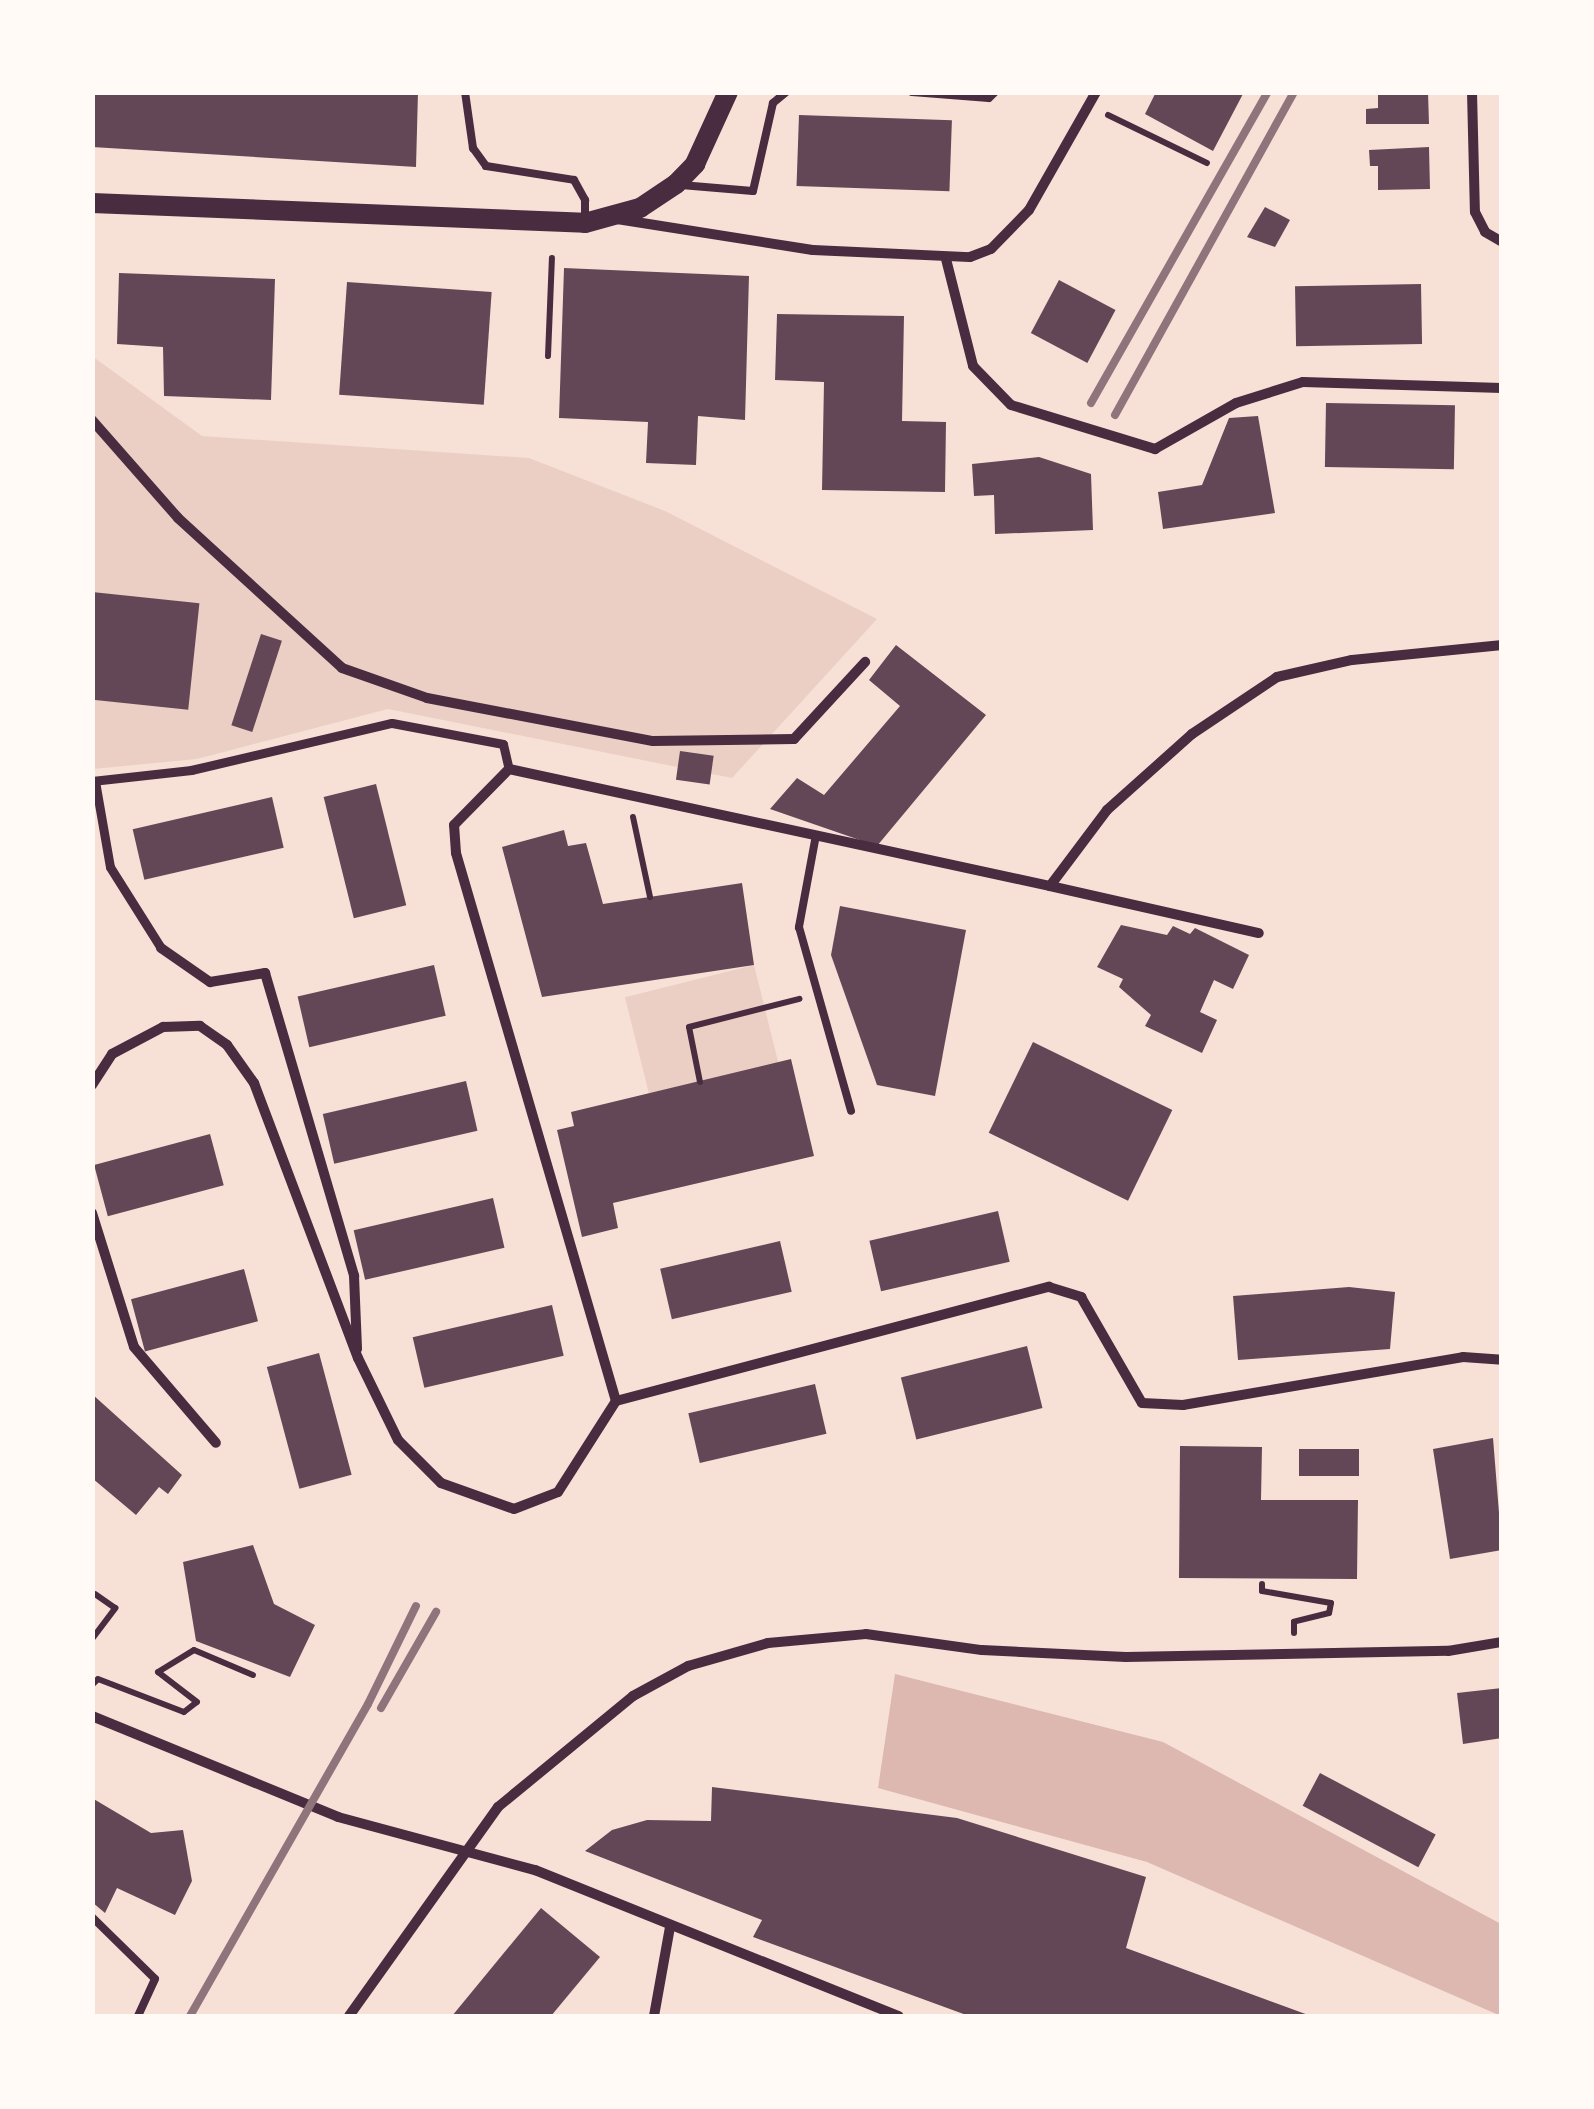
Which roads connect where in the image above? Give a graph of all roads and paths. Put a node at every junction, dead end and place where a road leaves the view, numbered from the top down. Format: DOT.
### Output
graph roads {
  1 [pos="465,92"];
  2 [pos="728,92"];
  3 [pos="786,92"];
  4 [pos="912,92"];
  5 [pos="994,92"];
  6 [pos="1096,92"];
  7 [pos="1472,92"];
  8 [pos="1089,106"];
  9 [pos="1207,163"];
  10 [pos="676,184"];
  11 [pos="92,203"];
  12 [pos="611,218"];
  13 [pos="585,223"];
  14 [pos="1502,242"];
  15 [pos="552,258"];
  16 [pos="946,259"];
  17 [pos="548,356"];
  18 [pos="1502,388"];
  19 [pos="92,420"];
  20 [pos="1502,645"];
  21 [pos="864,662"];
  22 [pos="509,769"];
  23 [pos="94,781"];
  24 [pos="627,791"];
  25 [pos="816,835"];
  26 [pos="1050,886"];
  27 [pos="650,897"];
  28 [pos="1259,933"];
  29 [pos="161,948"];
  30 [pos="818,995"];
  31 [pos="700,1082"];
  32 [pos="92,1085"];
  33 [pos="850,1111"];
  34 [pos="92,1214"];
  35 [pos="358,1358"];
  36 [pos="1502,1360"];
  37 [pos="616,1401"];
  38 [pos="216,1443"];
  39 [pos="1262,1584"];
  40 [pos="94,1594"];
  41 [pos="92,1639"];
  42 [pos="1502,1642"];
  43 [pos="1294,1654"];
  44 [pos="253,1675"];
  45 [pos="92,1685"];
  46 [pos="92,1716"];
  47 [pos="468,1850"];
  48 [pos="92,1917"];
  49 [pos="670,1927"];
  50 [pos="138,2016"];
  51 [pos="349,2016"];
  52 [pos="654,2016"];
  53 [pos="899,2016"];
  1 -- 13 [label="lane"];
  2 -- 10 [label="main road"];
  3 -- 10 [label="lane"];
  4 -- 5 [label="lane"];
  6 -- 8 [label="street"];
  7 -- 14 [label="street"];
  8 -- 9 [label="path"];
  8 -- 16 [label="street"];
  10 -- 12 [label="main road"];
  11 -- 13 [label="main road"];
  12 -- 13 [label="main road"];
  12 -- 16 [label="street"];
  15 -- 17 [label="path"];
  16 -- 18 [label="street"];
  19 -- 21 [label="street"];
  20 -- 26 [label="street"];
  22 -- 23 [label="street"];
  22 -- 24 [label="street"];
  22 -- 37 [label="street"];
  23 -- 29 [label="street"];
  24 -- 25 [label="street"];
  24 -- 27 [label="path"];
  25 -- 26 [label="street"];
  25 -- 30 [label="lane"];
  26 -- 28 [label="street"];
  29 -- 35 [label="street"];
  30 -- 31 [label="path"];
  30 -- 33 [label="lane"];
  32 -- 35 [label="street"];
  34 -- 38 [label="street"];
  35 -- 37 [label="street"];
  36 -- 37 [label="street"];
  39 -- 43 [label="path"];
  40 -- 41 [label="path"];
  42 -- 43 [label="street"];
  43 -- 47 [label="street"];
  44 -- 45 [label="path"];
  46 -- 47 [label="street"];
  47 -- 49 [label="street"];
  47 -- 51 [label="street"];
  48 -- 50 [label="lane"];
  49 -- 52 [label="street"];
  49 -- 53 [label="street"];
}
